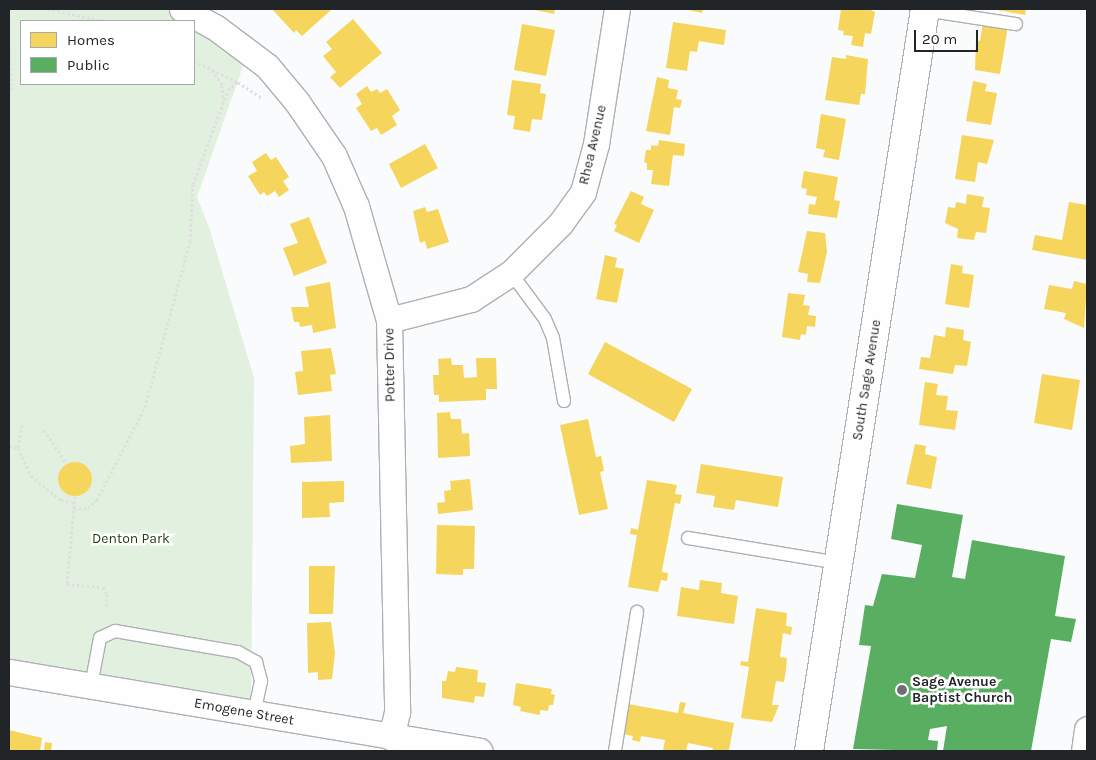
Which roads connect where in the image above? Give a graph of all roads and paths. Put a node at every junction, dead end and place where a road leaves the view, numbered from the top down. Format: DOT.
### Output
graph roads {
  1 [pos="13,9"];
  2 [pos="48,9"];
  3 [pos="182,9"];
  4 [pos="618,9"];
  5 [pos="924,10"];
  6 [pos="9,12"];
  7 [pos="99,20"];
  8 [pos="1016,24"];
  9 [pos="9,43"];
  10 [pos="195,62"];
  11 [pos="212,70"];
  12 [pos="238,82"];
  13 [pos="9,94"];
  14 [pos="267,101"];
  15 [pos="223,104"];
  16 [pos="511,273"];
  17 [pos="389,320"];
  18 [pos="564,401"];
  19 [pos="22,425"];
  20 [pos="44,430"];
  21 [pos="9,446"];
  22 [pos="18,448"];
  23 [pos="66,463"];
  24 [pos="75,496"];
  25 [pos="75,503"];
  26 [pos="74,509"];
  27 [pos="688,538"];
  28 [pos="839,563"];
  29 [pos="106,608"];
  30 [pos="636,612"];
  31 [pos="9,672"];
  32 [pos="91,686"];
  33 [pos="254,714"];
  34 [pos="1087,729"];
  35 [pos="391,737"];
  36 [pos="479,751"];
  37 [pos="615,751"];
  38 [pos="809,751"];
  39 [pos="1084,751"];
  1 -- 6 [label="path"];
  2 -- 7 [label="path"];
  3 -- 17 [label="street, Potter Drive"];
  4 -- 16 [label="street, Rhea Avenue"];
  5 -- 8 [label="lane"];
  5 -- 28 [label="street, South Sage Avenue"];
  9 -- 13 [label="path"];
  10 -- 11 [label="path"];
  11 -- 12 [label="path"];
  11 -- 15 [label="path"];
  12 -- 14 [label="path"];
  12 -- 15 [label="path"];
  15 -- 26 [label="path"];
  16 -- 17 [label="street, Rhea Avenue"];
  16 -- 18 [label="lane"];
  17 -- 35 [label="street, Potter Drive"];
  19 -- 22 [label="path"];
  20 -- 23 [label="path"];
  21 -- 22 [label="path"];
  22 -- 25 [label="path"];
  24 -- 25 [label="path"];
  25 -- 26 [label="path"];
  26 -- 29 [label="path"];
  27 -- 28 [label="lane"];
  28 -- 38 [label="street, South Sage Avenue"];
  30 -- 37 [label="lane"];
  31 -- 32 [label="street, Emogene Street"];
  32 -- 33 [label="street, Emogene Street"];
  32 -- 33 [label="lane"];
  33 -- 35 [label="street, Emogene Street"];
  34 -- 39 [label="street"];
  35 -- 36 [label="street, Emogene Street"];
}
